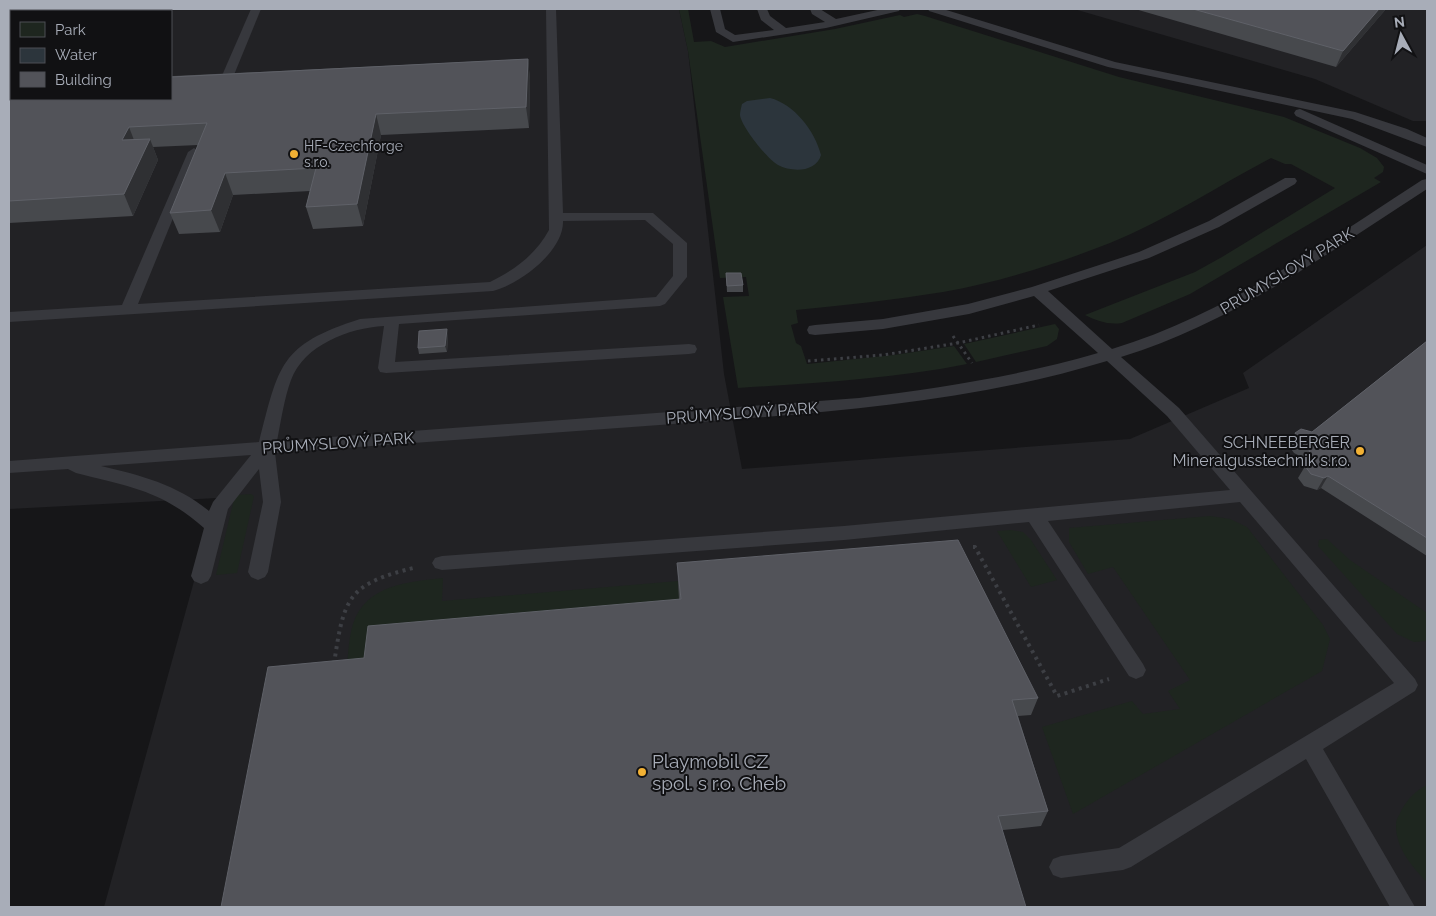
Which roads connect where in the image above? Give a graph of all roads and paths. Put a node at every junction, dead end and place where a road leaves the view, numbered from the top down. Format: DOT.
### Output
graph roads {
  1 [pos="256,9"];
  2 [pos="551,9"];
  3 [pos="715,9"];
  4 [pos="762,9"];
  5 [pos="815,9"];
  6 [pos="896,9"];
  7 [pos="933,9"];
  8 [pos="834,23"];
  9 [pos="783,32"];
  10 [pos="223,87"];
  11 [pos="1258,96"];
  12 [pos="1427,143"];
  13 [pos="194,152"];
  14 [pos="1427,170"];
  15 [pos="1290,181"];
  16 [pos="1427,183"];
  17 [pos="556,217"];
  18 [pos="1037,290"];
  19 [pos="1016,295"];
  20 [pos="128,309"];
  21 [pos="9,317"];
  22 [pos="392,320"];
  23 [pos="948,328"];
  24 [pos="815,330"];
  25 [pos="958,343"];
  26 [pos="689,349"];
  27 [pos="1109,355"];
  28 [pos="808,361"];
  29 [pos="989,386"];
  30 [pos="266,449"];
  31 [pos="61,464"];
  32 [pos="9,467"];
  33 [pos="1245,495"];
  34 [pos="1034,515"];
  35 [pos="214,526"];
  36 [pos="965,547"];
  37 [pos="442,562"];
  38 [pos="258,572"];
  39 [pos="201,576"];
  40 [pos="333,670"];
  41 [pos="1136,670"];
  42 [pos="1309,745"];
  43 [pos="1061,867"];
  44 [pos="1403,907"];
  1 -- 10 [label="lane"];
  2 -- 17 [label="lane"];
  3 -- 9 [label="lane"];
  4 -- 9 [label="lane"];
  5 -- 8 [label="lane"];
  6 -- 8 [label="lane"];
  7 -- 11 [label="lane"];
  8 -- 9 [label="lane"];
  11 -- 12 [label="lane"];
  11 -- 14 [label="lane"];
  13 -- 20 [label="lane"];
  15 -- 18 [label="lane"];
  16 -- 27 [label="lane, PRŮMYSLOVÝ PARK"];
  17 -- 20 [label="lane"];
  17 -- 22 [label="lane"];
  18 -- 19 [label="lane"];
  18 -- 27 [label="lane"];
  19 -- 24 [label="lane"];
  19 -- 25 [label="path"];
  20 -- 21 [label="lane"];
  22 -- 26 [label="lane"];
  22 -- 30 [label="lane"];
  23 -- 25 [label="path"];
  25 -- 28 [label="path"];
  25 -- 29 [label="path"];
  27 -- 29 [label="lane, PRŮMYSLOVÝ PARK"];
  27 -- 33 [label="lane"];
  29 -- 30 [label="lane, PRŮMYSLOVÝ PARK"];
  30 -- 31 [label="lane, PRŮMYSLOVÝ PARK"];
  30 -- 35 [label="lane"];
  30 -- 38 [label="lane"];
  31 -- 32 [label="lane, PRŮMYSLOVÝ PARK"];
  31 -- 35 [label="lane"];
  33 -- 34 [label="lane"];
  33 -- 42 [label="lane"];
  34 -- 37 [label="lane"];
  34 -- 41 [label="lane"];
  35 -- 39 [label="lane"];
  36 -- 41 [label="path"];
  37 -- 40 [label="path"];
  42 -- 43 [label="lane"];
  42 -- 44 [label="lane"];
}
